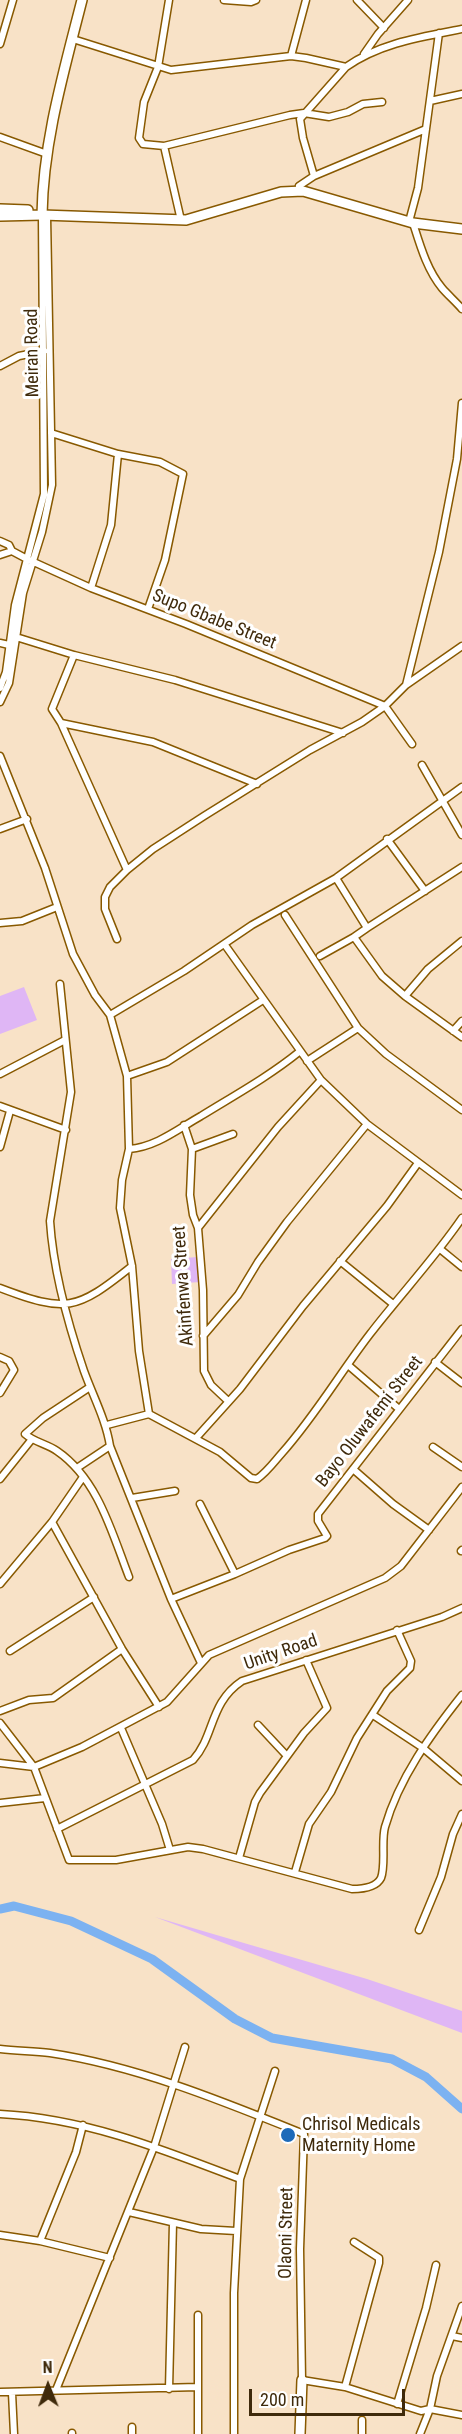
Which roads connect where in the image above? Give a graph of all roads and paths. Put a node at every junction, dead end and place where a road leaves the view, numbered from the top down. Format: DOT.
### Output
graph roads {
  1 [pos="13,0"];
  2 [pos="84,0"];
  3 [pos="169,0"];
  4 [pos="224,0"];
  5 [pos="256,0"];
  6 [pos="306,0"];
  7 [pos="357,0"];
  8 [pos="408,0"];
  9 [pos="384,28"];
  10 [pos="462,29"];
  11 [pos="439,33"];
  12 [pos="76,40"];
  13 [pos="0,44"];
  14 [pos="363,55"];
  15 [pos="291,56"];
  16 [pos="158,67"];
  17 [pos="346,68"];
  18 [pos="462,94"];
  19 [pos="430,101"];
  20 [pos="382,102"];
  21 [pos="303,113"];
  22 [pos="426,129"];
  23 [pos="0,137"];
  24 [pos="164,146"];
  25 [pos="47,154"];
  26 [pos="314,177"];
  27 [pos="47,179"];
  28 [pos="299,186"];
  29 [pos="0,209"];
  30 [pos="45,213"];
  31 [pos="0,216"];
  32 [pos="180,216"];
  33 [pos="412,220"];
  34 [pos="462,224"];
  35 [pos="462,229"];
  36 [pos="45,252"];
  37 [pos="462,309"];
  38 [pos="44,351"];
  39 [pos="0,366"];
  40 [pos="462,403"];
  41 [pos="51,432"];
  42 [pos="118,454"];
  43 [pos="0,541"];
  44 [pos="12,551"];
  45 [pos="0,555"];
  46 [pos="30,560"];
  47 [pos="92,588"];
  48 [pos="148,609"];
  49 [pos="16,637"];
  50 [pos="0,643"];
  51 [pos="9,645"];
  52 [pos="462,646"];
  53 [pos="74,655"];
  54 [pos="406,685"];
  55 [pos="0,688"];
  56 [pos="0,702"];
  57 [pos="385,706"];
  58 [pos="61,723"];
  59 [pos="343,733"];
  60 [pos="412,744"];
  61 [pos="1,761"];
  62 [pos="422,765"];
  63 [pos="256,784"];
  64 [pos="462,787"];
  65 [pos="441,800"];
  66 [pos="27,819"];
  67 [pos="0,830"];
  68 [pos="462,835"];
  69 [pos="387,839"];
  70 [pos="462,867"];
  71 [pos="127,870"];
  72 [pos="336,878"];
  73 [pos="424,891"];
  74 [pos="57,907"];
  75 [pos="285,915"];
  76 [pos="0,923"];
  77 [pos="368,928"];
  78 [pos="354,937"];
  79 [pos="117,939"];
  80 [pos="462,941"];
  81 [pos="225,945"];
  82 [pos="320,956"];
  83 [pos="60,984"];
  84 [pos="405,996"];
  85 [pos="263,1000"];
  86 [pos="110,1015"];
  87 [pos="462,1021"];
  88 [pos="358,1028"];
  89 [pos="453,1031"];
  90 [pos="462,1037"];
  91 [pos="65,1040"];
  92 [pos="300,1052"];
  93 [pos="307,1061"];
  94 [pos="0,1074"];
  95 [pos="127,1076"];
  96 [pos="321,1080"];
  97 [pos="0,1106"];
  98 [pos="462,1109"];
  99 [pos="10,1111"];
  100 [pos="368,1124"];
  101 [pos="184,1125"];
  102 [pos="66,1130"];
  103 [pos="233,1134"];
  104 [pos="0,1147"];
  105 [pos="129,1149"];
  106 [pos="192,1149"];
  107 [pos="418,1163"];
  108 [pos="462,1195"];
  109 [pos="462,1218"];
  110 [pos="198,1228"];
  111 [pos="440,1249"];
  112 [pos="340,1262"];
  113 [pos="132,1266"];
  114 [pos="462,1267"];
  115 [pos="0,1288"];
  116 [pos="393,1304"];
  117 [pos="66,1306"];
  118 [pos="462,1329"];
  119 [pos="203,1336"];
  120 [pos="0,1357"];
  121 [pos="435,1362"];
  122 [pos="348,1365"];
  123 [pos="462,1383"];
  124 [pos="90,1387"];
  125 [pos="0,1394"];
  126 [pos="228,1401"];
  127 [pos="399,1409"];
  128 [pos="148,1414"];
  129 [pos="107,1425"];
  130 [pos="196,1438"];
  131 [pos="32,1439"];
  132 [pos="110,1446"];
  133 [pos="433,1447"];
  134 [pos="462,1467"];
  135 [pos="77,1468"];
  136 [pos="353,1469"];
  137 [pos="83,1477"];
  138 [pos="0,1479"];
  139 [pos="462,1487"];
  140 [pos="175,1491"];
  141 [pos="132,1497"];
  142 [pos="200,1504"];
  143 [pos="52,1522"];
  144 [pos="429,1530"];
  145 [pos="235,1574"];
  146 [pos="129,1577"];
  147 [pos="0,1584"];
  148 [pos="94,1597"];
  149 [pos="171,1599"];
  150 [pos="462,1608"];
  151 [pos="397,1630"];
  152 [pos="122,1649"];
  153 [pos="10,1651"];
  154 [pos="306,1660"];
  155 [pos="201,1663"];
  156 [pos="462,1695"];
  157 [pos="159,1707"];
  158 [pos="0,1711"];
  159 [pos="373,1715"];
  160 [pos="0,1723"];
  161 [pos="258,1725"];
  162 [pos="121,1728"];
  163 [pos="423,1748"];
  164 [pos="287,1756"];
  165 [pos="0,1763"];
  166 [pos="34,1767"];
  167 [pos="462,1780"];
  168 [pos="144,1786"];
  169 [pos="45,1798"];
  170 [pos="0,1803"];
  171 [pos="462,1814"];
  172 [pos="57,1829"];
  173 [pos="170,1850"];
  174 [pos="239,1858"];
  175 [pos="295,1872"];
  176 [pos="419,1930"];
  177 [pos="185,2047"];
  178 [pos="0,2049"];
  179 [pos="275,2071"];
  180 [pos="172,2085"];
  181 [pos="0,2114"];
  182 [pos="260,2116"];
  183 [pos="83,2125"];
  184 [pos="154,2147"];
  185 [pos="240,2179"];
  186 [pos="129,2212"];
  187 [pos="173,2223"];
  188 [pos="236,2231"];
  189 [pos="0,2235"];
  190 [pos="40,2241"];
  191 [pos="354,2242"];
  192 [pos="110,2258"];
  193 [pos="436,2265"];
  194 [pos="462,2306"];
  195 [pos="198,2315"];
  196 [pos="452,2336"];
  197 [pos="462,2338"];
  198 [pos="302,2380"];
  199 [pos="198,2387"];
  200 [pos="345,2387"];
  201 [pos="169,2389"];
  202 [pos="56,2390"];
  203 [pos="0,2392"];
  204 [pos="12,2392"];
  205 [pos="397,2404"];
  206 [pos="430,2409"];
  207 [pos="462,2415"];
  208 [pos="362,2420"];
  209 [pos="14,2434"];
  210 [pos="198,2434"];
  211 [pos="234,2434"];
  212 [pos="300,2434"];
  213 [pos="362,2434"];
  214 [pos="420,2434"];
  1 -- 13 [label="street"];
  2 -- 12 [label="main road, Meiran Road"];
  2 -- 25 [label="main road, Meiran Road"];
  3 -- 16 [label="street"];
  4 -- 5 [label="street"];
  6 -- 15 [label="street"];
  7 -- 9 [label="street"];
  8 -- 9 [label="street"];
  9 -- 14 [label="street"];
  10 -- 11 [label="street"];
  11 -- 14 [label="street"];
  11 -- 19 [label="street"];
  12 -- 16 [label="street"];
  12 -- 27 [label="main road, Meiran Road"];
  14 -- 17 [label="street"];
  15 -- 16 [label="street"];
  15 -- 17 [label="street"];
  16 -- 24 [label="street"];
  17 -- 21 [label="street"];
  18 -- 19 [label="street"];
  19 -- 22 [label="street"];
  20 -- 21 [label="street"];
  21 -- 24 [label="street"];
  21 -- 26 [label="street"];
  22 -- 26 [label="street"];
  22 -- 33 [label="street"];
  23 -- 25 [label="street"];
  24 -- 32 [label="street"];
  25 -- 27 [label="main road, Meiran Road"];
  26 -- 28 [label="street"];
  27 -- 30 [label="main road, Meiran Road"];
  28 -- 32 [label="main road"];
  28 -- 33 [label="main road"];
  29 -- 30 [label="main road"];
  30 -- 31 [label="main road"];
  30 -- 32 [label="main road"];
  30 -- 33 [label="main road"];
  30 -- 36 [label="street, Meiran Road"];
  33 -- 34 [label="main road"];
  33 -- 35 [label="main road"];
  33 -- 37 [label="street"];
  36 -- 38 [label="street, Meiran Road"];
  36 -- 41 [label="street, Meiran Road"];
  38 -- 39 [label="street"];
  38 -- 46 [label="street, Meiran Road"];
  40 -- 54 [label="street"];
  41 -- 42 [label="street"];
  41 -- 46 [label="street, Meiran Road"];
  42 -- 47 [label="street"];
  42 -- 48 [label="street"];
  43 -- 44 [label="street, Supo Gbabe Street"];
  44 -- 45 [label="street"];
  44 -- 46 [label="street, Supo Gbabe Street"];
  46 -- 47 [label="street, Supo Gbabe Street"];
  46 -- 49 [label="street, Meiran Road"];
  46 -- 51 [label="street, Meiran Road"];
  47 -- 48 [label="street, Supo Gbabe Street"];
  48 -- 57 [label="street, Supo Gbabe Street"];
  49 -- 53 [label="street"];
  49 -- 56 [label="street, Meiran Road"];
  50 -- 51 [label="street"];
  51 -- 55 [label="street, Meiran Road"];
  52 -- 54 [label="street"];
  53 -- 58 [label="street"];
  53 -- 59 [label="street"];
  54 -- 57 [label="street"];
  57 -- 59 [label="street"];
  57 -- 60 [label="street"];
  58 -- 63 [label="street"];
  58 -- 71 [label="street"];
  59 -- 63 [label="street"];
  61 -- 66 [label="street"];
  62 -- 65 [label="street"];
  63 -- 71 [label="street"];
  64 -- 65 [label="street"];
  65 -- 68 [label="street"];
  65 -- 69 [label="street"];
  66 -- 67 [label="street"];
  66 -- 74 [label="street"];
  69 -- 72 [label="street"];
  69 -- 73 [label="street"];
  70 -- 73 [label="street"];
  71 -- 79 [label="street"];
  72 -- 77 [label="street"];
  72 -- 81 [label="street"];
  73 -- 77 [label="street"];
  74 -- 76 [label="street"];
  74 -- 86 [label="street"];
  75 -- 88 [label="street"];
  77 -- 78 [label="street"];
  78 -- 82 [label="street"];
  78 -- 84 [label="street"];
  80 -- 84 [label="street"];
  81 -- 85 [label="street"];
  81 -- 86 [label="street"];
  83 -- 91 [label="street"];
  84 -- 89 [label="street"];
  85 -- 92 [label="street"];
  85 -- 95 [label="street"];
  86 -- 95 [label="street"];
  87 -- 89 [label="street"];
  88 -- 93 [label="street"];
  88 -- 98 [label="street"];
  89 -- 90 [label="street"];
  91 -- 94 [label="street"];
  91 -- 102 [label="street"];
  92 -- 93 [label="street"];
  92 -- 101 [label="street"];
  93 -- 96 [label="street"];
  95 -- 105 [label="street"];
  96 -- 100 [label="street"];
  96 -- 110 [label="street"];
  97 -- 99 [label="street"];
  99 -- 102 [label="street"];
  99 -- 104 [label="street"];
  100 -- 107 [label="street"];
  100 -- 119 [label="street"];
  101 -- 105 [label="street"];
  101 -- 106 [label="street, Akinfenwa Street"];
  102 -- 117 [label="street"];
  103 -- 106 [label="street"];
  105 -- 113 [label="street"];
  106 -- 110 [label="street, Akinfenwa Street"];
  107 -- 108 [label="street"];
  107 -- 112 [label="street"];
  109 -- 111 [label="street"];
  110 -- 119 [label="street, Akinfenwa Street"];
  111 -- 114 [label="street"];
  111 -- 116 [label="street"];
  112 -- 116 [label="street"];
  112 -- 126 [label="street"];
  113 -- 117 [label="street"];
  113 -- 128 [label="street"];
  115 -- 117 [label="street"];
  116 -- 122 [label="street"];
  117 -- 124 [label="street"];
  118 -- 121 [label="street, Bayo Oluwafemi Street"];
  119 -- 126 [label="street, Akinfenwa Street"];
  120 -- 125 [label="street"];
  121 -- 123 [label="street"];
  121 -- 127 [label="street, Bayo Oluwafemi Street"];
  122 -- 127 [label="street"];
  122 -- 130 [label="street"];
  124 -- 129 [label="street"];
  124 -- 131 [label="street"];
  126 -- 130 [label="street"];
  127 -- 136 [label="street, Bayo Oluwafemi Street"];
  128 -- 129 [label="street"];
  128 -- 130 [label="street"];
  129 -- 132 [label="street"];
  131 -- 135 [label="street"];
  131 -- 138 [label="street"];
  132 -- 135 [label="street"];
  132 -- 141 [label="street"];
  133 -- 134 [label="street"];
  135 -- 137 [label="street"];
  136 -- 144 [label="street"];
  136 -- 145 [label="street, Bayo Oluwafemi Street"];
  137 -- 143 [label="street"];
  137 -- 146 [label="street"];
  139 -- 144 [label="street"];
  140 -- 141 [label="street"];
  141 -- 149 [label="street"];
  142 -- 145 [label="street"];
  143 -- 147 [label="street"];
  143 -- 148 [label="street"];
  144 -- 155 [label="street"];
  145 -- 149 [label="street"];
  148 -- 152 [label="street"];
  148 -- 153 [label="street"];
  149 -- 155 [label="street"];
  150 -- 151 [label="street, Unity Road"];
  151 -- 154 [label="street, Unity Road"];
  151 -- 159 [label="street"];
  152 -- 157 [label="street"];
  152 -- 158 [label="street"];
  154 -- 164 [label="street"];
  154 -- 168 [label="street, Unity Road"];
  155 -- 157 [label="street"];
  156 -- 163 [label="street"];
  157 -- 162 [label="street"];
  159 -- 163 [label="street"];
  159 -- 175 [label="street"];
  160 -- 166 [label="street"];
  161 -- 164 [label="street"];
  162 -- 166 [label="street"];
  162 -- 168 [label="street"];
  163 -- 167 [label="street"];
  163 -- 175 [label="street"];
  164 -- 174 [label="street"];
  165 -- 166 [label="street"];
  166 -- 169 [label="street"];
  168 -- 172 [label="street, Unity Road"];
  168 -- 173 [label="street"];
  169 -- 170 [label="street"];
  169 -- 172 [label="street"];
  171 -- 176 [label="street"];
  172 -- 173 [label="street"];
  173 -- 174 [label="street"];
  174 -- 175 [label="street"];
  177 -- 180 [label="street"];
  178 -- 180 [label="street"];
  179 -- 182 [label="street"];
  180 -- 182 [label="street"];
  180 -- 184 [label="street"];
  181 -- 183 [label="street"];
  182 -- 185 [label="street"];
  182 -- 198 [label="street, Olaoni Street"];
  183 -- 184 [label="street"];
  183 -- 190 [label="street"];
  184 -- 185 [label="street"];
  184 -- 186 [label="street"];
  185 -- 188 [label="street"];
  186 -- 187 [label="street"];
  186 -- 192 [label="street"];
  187 -- 188 [label="street"];
  187 -- 201 [label="street"];
  188 -- 211 [label="street"];
  189 -- 190 [label="street"];
  190 -- 192 [label="street"];
  191 -- 200 [label="street"];
  192 -- 202 [label="street"];
  193 -- 205 [label="street"];
  194 -- 196 [label="street"];
  195 -- 199 [label="street"];
  196 -- 197 [label="street"];
  196 -- 206 [label="street"];
  198 -- 200 [label="street"];
  198 -- 212 [label="main road"];
  199 -- 201 [label="street"];
  199 -- 210 [label="street"];
  200 -- 205 [label="street"];
  201 -- 202 [label="street"];
  202 -- 204 [label="street"];
  203 -- 204 [label="street"];
  204 -- 209 [label="street"];
  205 -- 206 [label="street"];
  206 -- 207 [label="street"];
  206 -- 214 [label="street"];
  208 -- 213 [label="street"];
}
